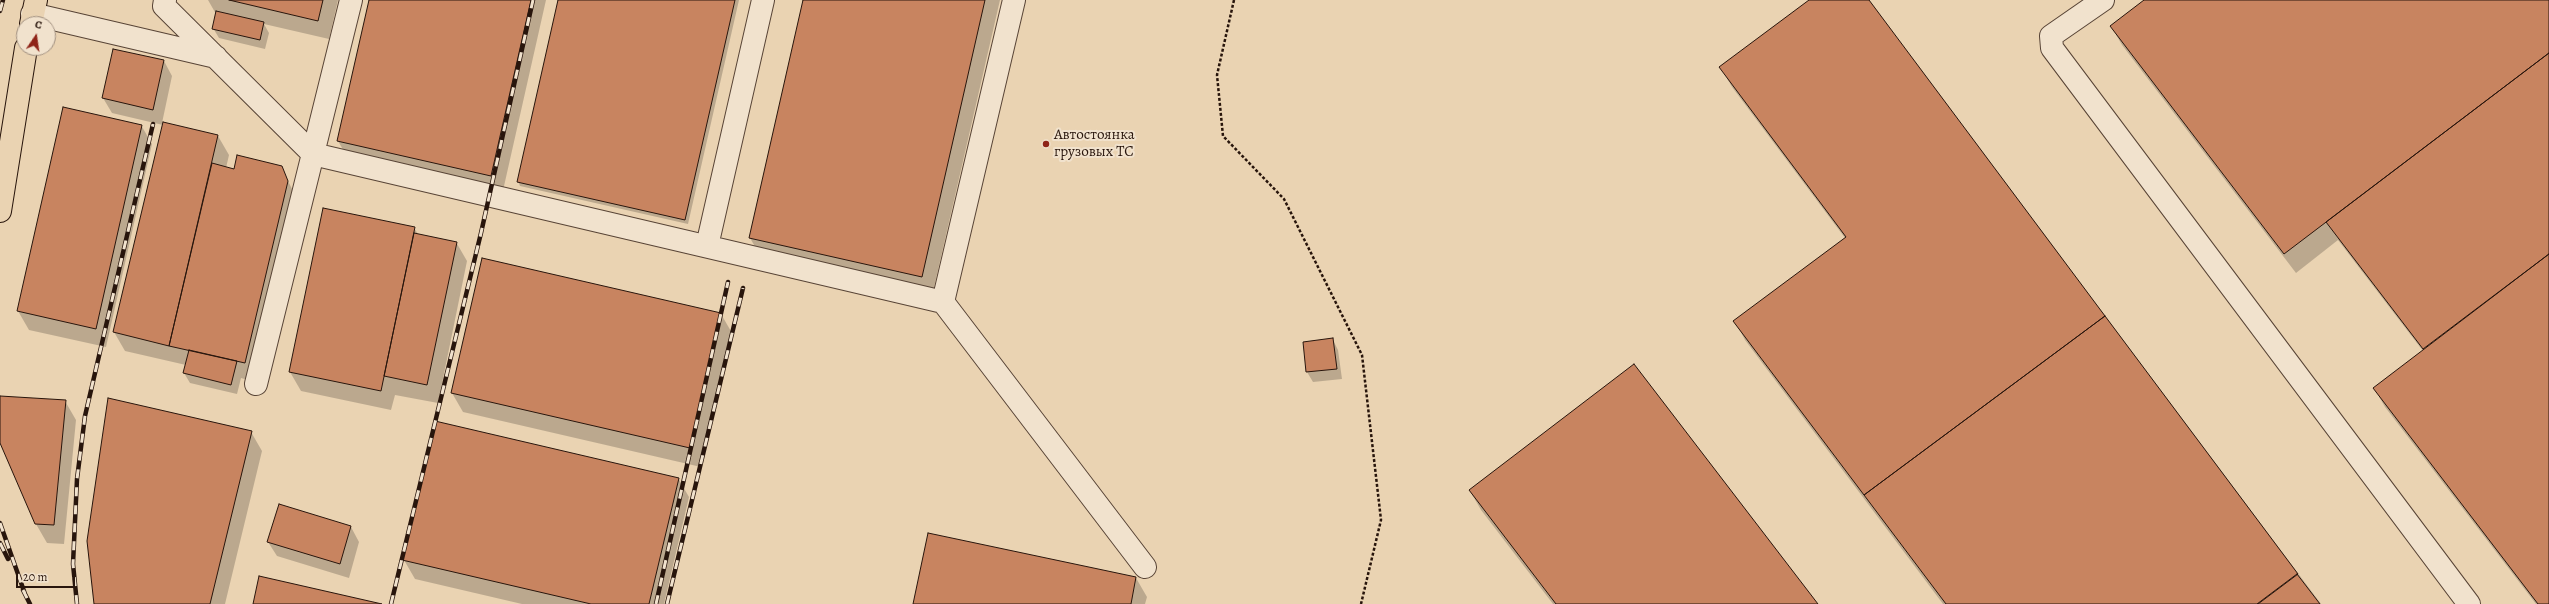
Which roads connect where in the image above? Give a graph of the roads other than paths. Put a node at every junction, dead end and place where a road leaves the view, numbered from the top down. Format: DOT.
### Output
graph roads {
  1 [pos="165,0"];
  2 [pos="351,0"];
  3 [pos="764,0"];
  4 [pos="1014,0"];
  5 [pos="2103,0"];
  6 [pos="33,13"];
  7 [pos="25,56"];
  8 [pos="216,57"];
  9 [pos="313,154"];
  10 [pos="0,211"];
  11 [pos="707,246"];
  12 [pos="943,302"];
  13 [pos="256,384"];
  14 [pos="1145,567"];
  15 [pos="2469,604"];
  1 -- 8 [label="lane"];
  2 -- 9 [label="lane"];
  3 -- 11 [label="lane"];
  4 -- 12 [label="lane"];
  5 -- 15 [label="lane"];
  6 -- 8 [label="lane"];
  7 -- 10 [label="main road"];
  8 -- 9 [label="lane"];
  9 -- 11 [label="lane"];
  9 -- 13 [label="lane"];
  11 -- 12 [label="lane"];
  12 -- 14 [label="lane"];
}
